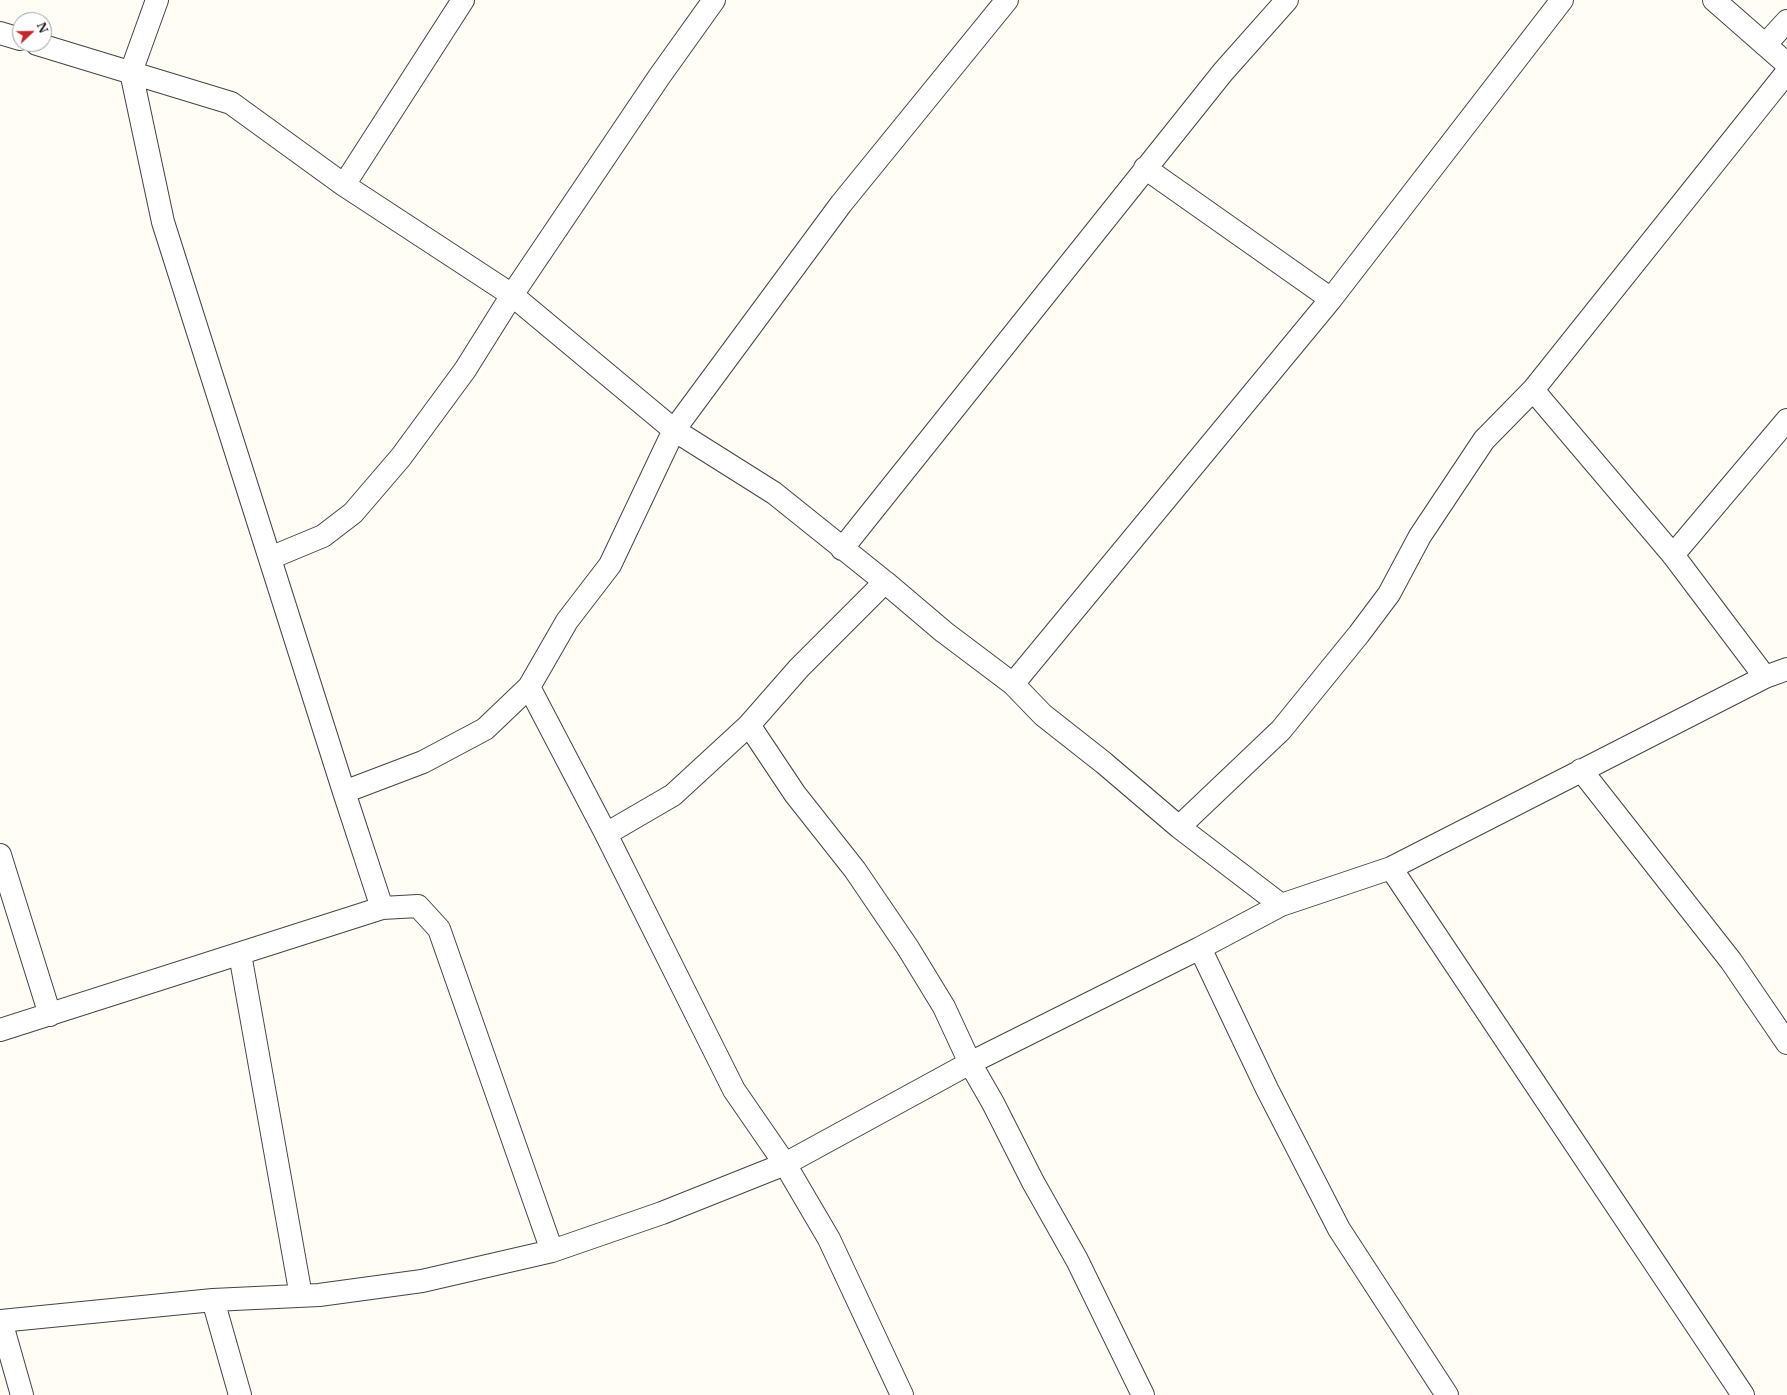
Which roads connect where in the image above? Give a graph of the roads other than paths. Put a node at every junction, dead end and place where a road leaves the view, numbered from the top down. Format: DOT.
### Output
graph roads {
  1 [pos="157,0"];
  2 [pos="463,0"];
  3 [pos="714,0"];
  4 [pos="1007,0"];
  5 [pos="1287,0"];
  6 [pos="1562,0"];
  7 [pos="1714,0"];
  8 [pos="1787,21"];
  9 [pos="0,33"];
  10 [pos="12,37"];
  11 [pos="1766,45"];
  12 [pos="52,48"];
  13 [pos="1787,64"];
  14 [pos="131,72"];
  15 [pos="1787,72"];
  16 [pos="1146,168"];
  17 [pos="344,185"];
  18 [pos="512,295"];
  19 [pos="1331,299"];
  20 [pos="1533,390"];
  21 [pos="1787,420"];
  22 [pos="674,430"];
  23 [pos="842,549"];
  24 [pos="1673,555"];
  25 [pos="270,558"];
  26 [pos="885,582"];
  27 [pos="1787,670"];
  28 [pos="1765,677"];
  29 [pos="1013,684"];
  30 [pos="529,687"];
  31 [pos="749,726"];
  32 [pos="1581,770"];
  33 [pos="344,792"];
  34 [pos="1179,827"];
  35 [pos="606,834"];
  36 [pos="0,855"];
  37 [pos="1391,868"];
  38 [pos="1281,905"];
  39 [pos="382,908"];
  40 [pos="1200,948"];
  41 [pos="240,954"];
  42 [pos="50,1015"];
  43 [pos="0,1030"];
  44 [pos="1787,1043"];
  45 [pos="970,1063"];
  46 [pos="785,1164"];
  47 [pos="552,1251"];
  48 [pos="301,1296"];
  49 [pos="213,1300"];
  50 [pos="0,1321"];
  51 [pos="22,1395"];
  52 [pos="240,1395"];
  53 [pos="902,1395"];
  54 [pos="1143,1395"];
  55 [pos="1447,1395"];
  56 [pos="1743,1395"];
  1 -- 14 [label="street"];
  2 -- 17 [label="street"];
  3 -- 18 [label="street"];
  4 -- 22 [label="street"];
  5 -- 16 [label="street"];
  6 -- 19 [label="street"];
  7 -- 11 [label="street"];
  8 -- 11 [label="street"];
  9 -- 10 [label="street"];
  11 -- 13 [label="street"];
  12 -- 14 [label="street"];
  14 -- 17 [label="street"];
  14 -- 25 [label="street"];
  15 -- 20 [label="street"];
  16 -- 19 [label="street"];
  16 -- 23 [label="street"];
  17 -- 18 [label="street"];
  18 -- 22 [label="street"];
  18 -- 25 [label="street"];
  19 -- 29 [label="street"];
  20 -- 24 [label="street"];
  20 -- 34 [label="street"];
  21 -- 24 [label="street"];
  22 -- 23 [label="street"];
  22 -- 30 [label="street"];
  23 -- 26 [label="street"];
  24 -- 28 [label="street"];
  25 -- 33 [label="street"];
  26 -- 29 [label="street"];
  26 -- 31 [label="street"];
  27 -- 28 [label="street"];
  28 -- 32 [label="street"];
  29 -- 34 [label="street"];
  30 -- 33 [label="street"];
  30 -- 35 [label="street"];
  31 -- 35 [label="street"];
  31 -- 45 [label="street"];
  32 -- 37 [label="street"];
  32 -- 44 [label="street"];
  33 -- 39 [label="street"];
  34 -- 38 [label="street"];
  35 -- 46 [label="street"];
  36 -- 42 [label="street"];
  37 -- 38 [label="street"];
  37 -- 56 [label="street"];
  38 -- 40 [label="street"];
  39 -- 41 [label="street"];
  39 -- 47 [label="street"];
  40 -- 45 [label="street"];
  40 -- 55 [label="street"];
  41 -- 42 [label="street"];
  41 -- 48 [label="street"];
  42 -- 43 [label="street"];
  45 -- 46 [label="street"];
  45 -- 54 [label="street"];
  46 -- 47 [label="street"];
  46 -- 53 [label="street"];
  47 -- 48 [label="street"];
  48 -- 49 [label="street"];
  49 -- 50 [label="street"];
  49 -- 52 [label="street"];
  50 -- 51 [label="street"];
}
